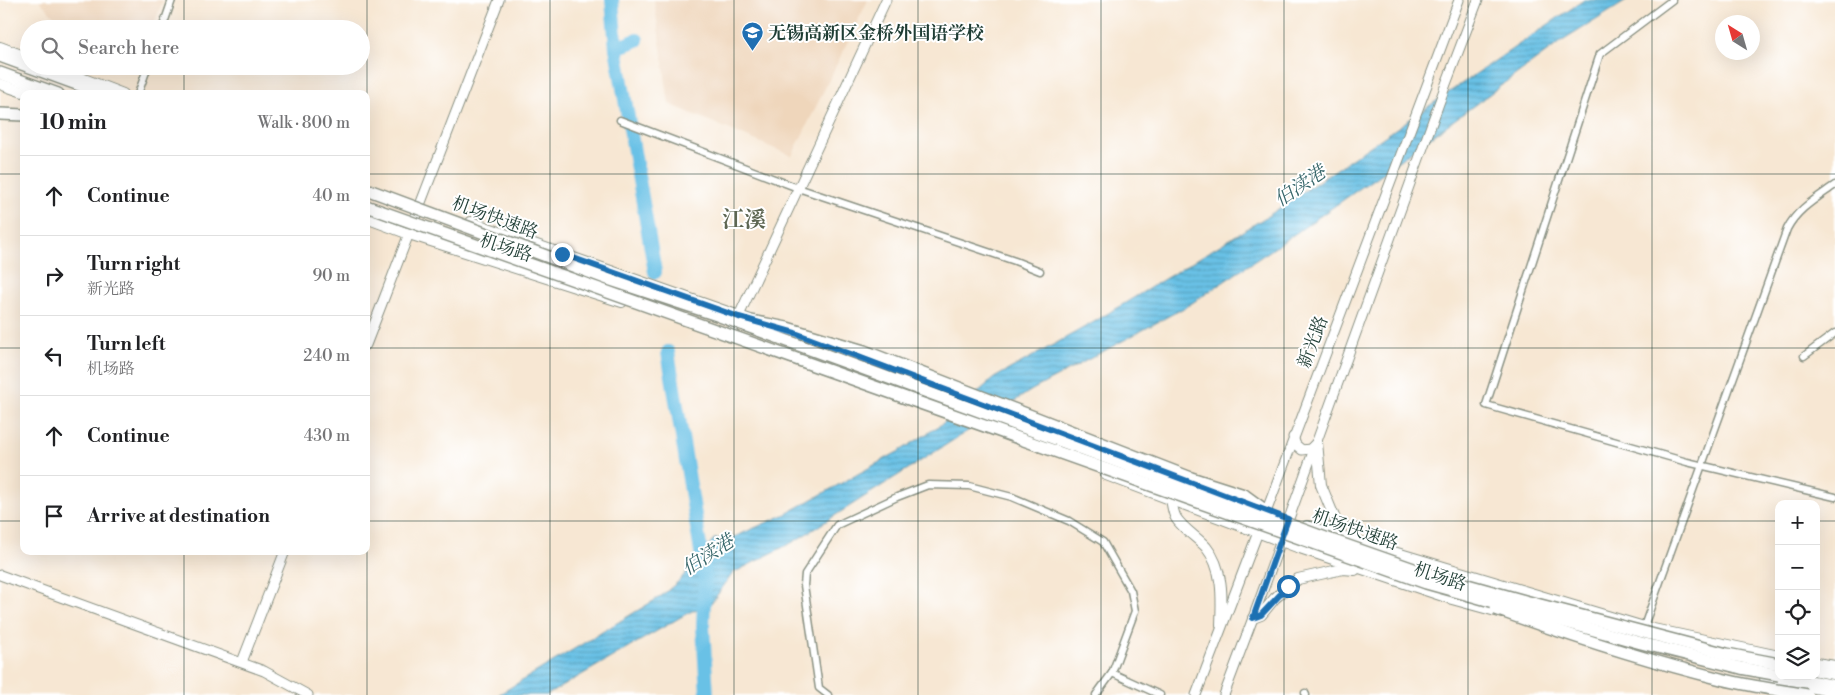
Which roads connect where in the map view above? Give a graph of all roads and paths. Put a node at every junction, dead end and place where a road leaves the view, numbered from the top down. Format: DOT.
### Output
graph roads {
  1 [pos="172,0"];
  2 [pos="499,0"];
  3 [pos="886,0"];
  4 [pos="1459,0"];
  5 [pos="1478,0"];
  6 [pos="1672,0"];
  7 [pos="165,20"];
  8 [pos="0,47"];
  9 [pos="20,55"];
  10 [pos="0,56"];
  11 [pos="20,63"];
  12 [pos="0,73"];
  13 [pos="52,75"];
  14 [pos="73,75"];
  15 [pos="145,75"];
  16 [pos="0,84"];
  17 [pos="47,90"];
  18 [pos="93,90"];
  19 [pos="113,90"];
  20 [pos="139,90"];
  21 [pos="20,91"];
  22 [pos="0,114"];
  23 [pos="20,115"];
  24 [pos="620,120"];
  25 [pos="1835,185"];
  26 [pos="370,186"];
  27 [pos="798,188"];
  28 [pos="370,190"];
  29 [pos="421,205"];
  30 [pos="370,207"];
  31 [pos="370,219"];
  32 [pos="410,234"];
  33 [pos="1040,271"];
  34 [pos="717,315"];
  35 [pos="739,317"];
  36 [pos="1835,333"];
  37 [pos="370,335"];
  38 [pos="729,337"];
  39 [pos="1804,356"];
  40 [pos="1293,437"];
  41 [pos="1317,442"];
  42 [pos="1702,465"];
  43 [pos="1835,497"];
  44 [pos="1171,499"];
  45 [pos="1266,511"];
  46 [pos="1288,519"];
  47 [pos="1258,532"];
  48 [pos="1342,536"];
  49 [pos="1280,541"];
  50 [pos="283,555"];
  51 [pos="1368,570"];
  52 [pos="0,575"];
  53 [pos="1426,583"];
  54 [pos="1253,618"];
  55 [pos="1221,625"];
  56 [pos="1644,627"];
  57 [pos="1637,647"];
  58 [pos="1775,655"];
  59 [pos="242,662"];
  60 [pos="1775,663"];
  61 [pos="1820,664"];
  62 [pos="1835,666"];
  63 [pos="1820,671"];
  64 [pos="1112,673"];
  65 [pos="1775,674"];
  66 [pos="1835,674"];
  67 [pos="1805,680"];
  68 [pos="1835,686"];
  69 [pos="1835,692"];
  70 [pos="308,695"];
  71 [pos="828,695"];
  72 [pos="1096,695"];
  73 [pos="1160,695"];
  74 [pos="1196,695"];
  75 [pos="1224,695"];
  76 [pos="1807,695"];
  1 -- 7 [label="street"];
  2 -- 29 [label="main road"];
  3 -- 27 [label="main road"];
  4 -- 40 [label="main road, 新光路"];
  5 -- 41 [label="main road, 新光路"];
  6 -- 42 [label="street"];
  8 -- 9 [label="main road"];
  10 -- 11 [label="highway"];
  12 -- 17 [label="highway"];
  13 -- 18 [label="highway"];
  14 -- 19 [label="main road"];
  15 -- 20 [label="street"];
  16 -- 21 [label="main road"];
  22 -- 23 [label="highway"];
  24 -- 27 [label="street"];
  25 -- 42 [label="street"];
  26 -- 29 [label="main road, 机场路"];
  27 -- 33 [label="street"];
  27 -- 35 [label="main road"];
  28 -- 34 [label="highway, 机场快速路, bridge"];
  29 -- 32 [label="main road"];
  29 -- 35 [label="main road, 机场路"];
  30 -- 53 [label="highway, 机场快速路, bridge"];
  31 -- 32 [label="main road, 机场路"];
  32 -- 37 [label="main road"];
  32 -- 38 [label="main road, 机场路"];
  34 -- 45 [label="highway, bridge"];
  34 -- 60 [label="highway, 机场快速路, bridge"];
  35 -- 38 [label="main road"];
  35 -- 45 [label="main road, 机场路"];
  36 -- 39 [label="street"];
  38 -- 44 [label="main road, 机场路"];
  40 -- 41 [label="main road"];
  40 -- 45 [label="main road, 新光路"];
  41 -- 46 [label="main road, 新光路"];
  41 -- 48 [label="main road"];
  42 -- 43 [label="street"];
  42 -- 56 [label="street"];
  44 -- 47 [label="main road, 机场路"];
  44 -- 55 [label="main road"];
  45 -- 46 [label="main road, 机场路"];
  45 -- 47 [label="main road, 新光路"];
  46 -- 48 [label="main road, 机场路"];
  46 -- 49 [label="main road, 新光路"];
  47 -- 49 [label="main road, 机场路"];
  47 -- 55 [label="main road, 新光路"];
  48 -- 56 [label="main road, 机场路"];
  49 -- 51 [label="main road, 机场路"];
  49 -- 54 [label="main road, 新光路"];
  50 -- 59 [label="main road"];
  51 -- 54 [label="main road"];
  51 -- 57 [label="main road, 机场路"];
  52 -- 59 [label="main road"];
  53 -- 65 [label="highway, 机场快速路, bridge"];
  53 -- 76 [label="highway, bridge"];
  54 -- 75 [label="main road, 新光路"];
  55 -- 74 [label="main road, 新光路"];
  56 -- 57 [label="street"];
  56 -- 58 [label="main road, 机场路"];
  57 -- 69 [label="main road, 机场路"];
  59 -- 70 [label="main road"];
  61 -- 62 [label="main road"];
  63 -- 66 [label="highway"];
  64 -- 71 [label="street"];
  64 -- 72 [label="street"];
  64 -- 73 [label="street"];
  67 -- 68 [label="highway"];
}
